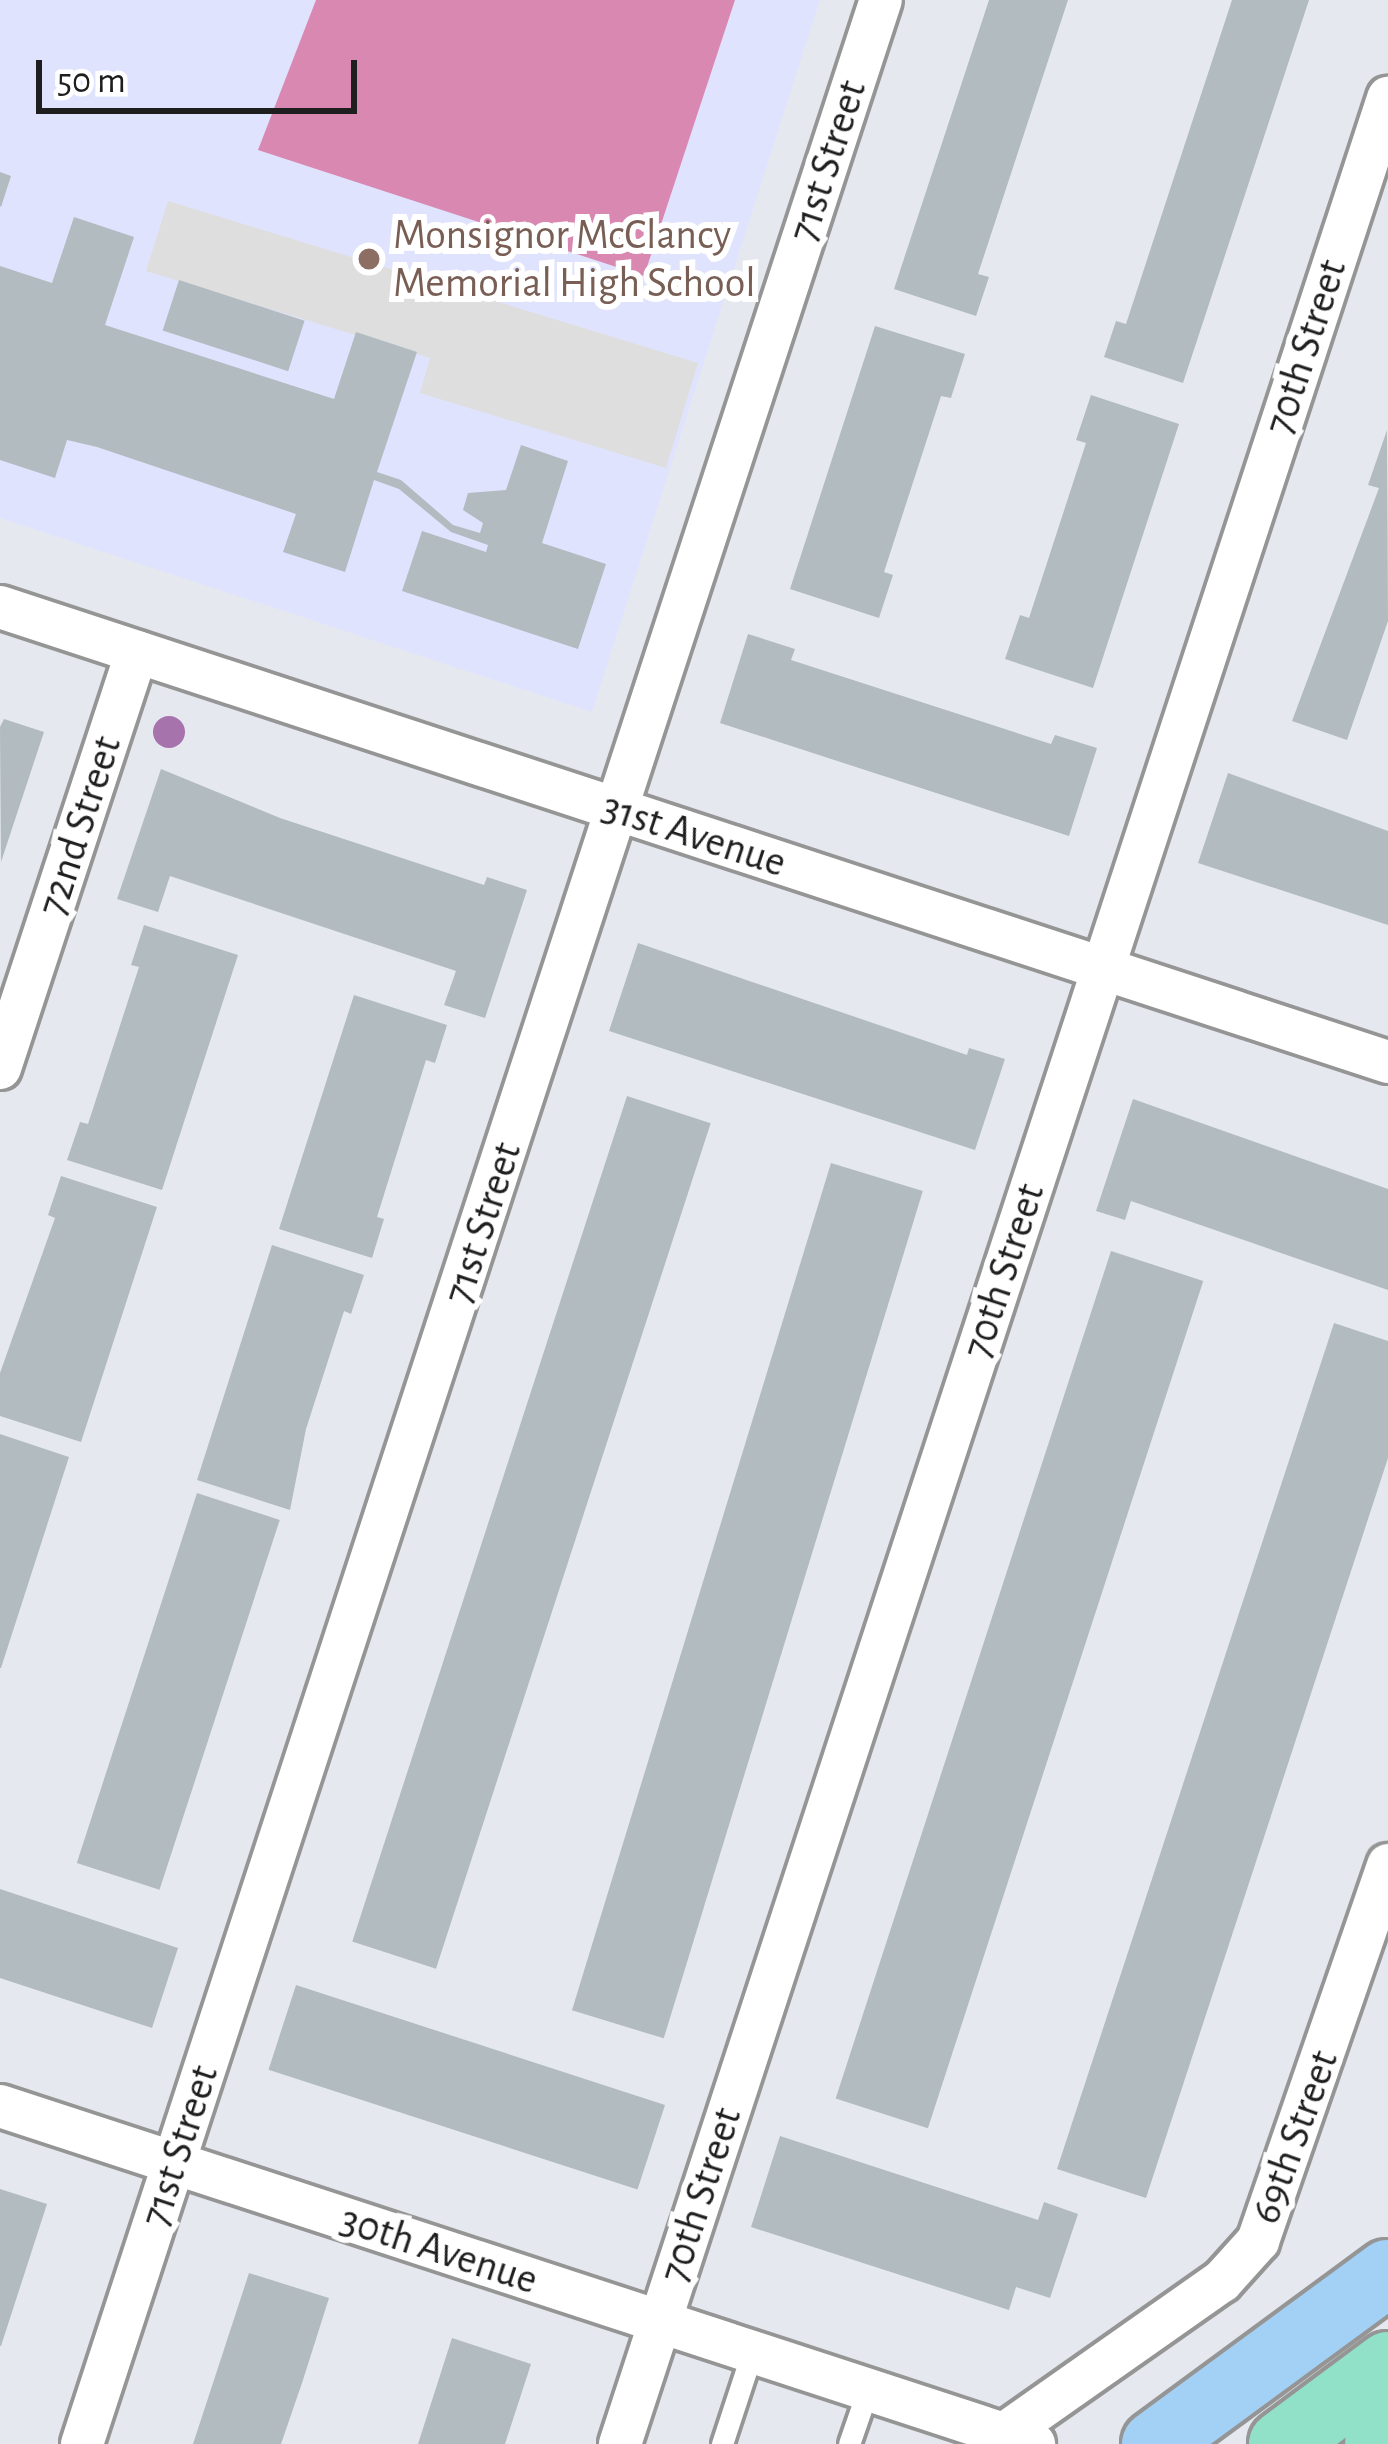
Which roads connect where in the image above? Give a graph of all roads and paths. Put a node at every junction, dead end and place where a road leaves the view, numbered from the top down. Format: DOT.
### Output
graph roads {
  1 [pos="881,0"];
  2 [pos="1388,98"];
  3 [pos="0,607"];
  4 [pos="137,652"];
  5 [pos="618,810"];
  6 [pos="1103,968"];
  7 [pos="1388,1062"];
  8 [pos="0,1068"];
  9 [pos="1388,1865"];
  10 [pos="0,2107"];
  11 [pos="175,2164"];
  12 [pos="1388,2273"];
  13 [pos="659,2323"];
  14 [pos="752,2353"];
  15 [pos="1387,2366"];
  16 [pos="873,2391"];
  17 [pos="1388,2437"];
  18 [pos="1019,2439"];
  19 [pos="82,2444"];
  20 [pos="620,2444"];
  21 [pos="722,2444"];
  22 [pos="849,2444"];
  23 [pos="928,2444"];
  24 [pos="1155,2444"];
  25 [pos="1282,2444"];
  26 [pos="1378,2444"];
  1 -- 5 [label="street, 71st Street"];
  2 -- 6 [label="street, 70th Street"];
  3 -- 4 [label="street, 31st Avenue"];
  4 -- 5 [label="street, 31st Avenue"];
  4 -- 8 [label="street, 72nd Street"];
  5 -- 6 [label="street, 31st Avenue"];
  5 -- 11 [label="street, 71st Street"];
  6 -- 7 [label="street, 31st Avenue"];
  6 -- 13 [label="street, 70th Street"];
  9 -- 18 [label="street, 69th Street"];
  10 -- 11 [label="street, 30th Avenue"];
  11 -- 13 [label="street, 30th Avenue"];
  11 -- 19 [label="street, 71st Street"];
  12 -- 24 [label="main road"];
  13 -- 14 [label="street, 30th Avenue"];
  13 -- 20 [label="street, 70th Street"];
  14 -- 16 [label="street, 30th Avenue"];
  14 -- 21 [label="lane"];
  15 -- 25 [label="highway"];
  16 -- 18 [label="street, 30th Avenue"];
  16 -- 22 [label="lane"];
  16 -- 23 [label="street, 30th Avenue"];
  17 -- 26 [label="highway"];
}
